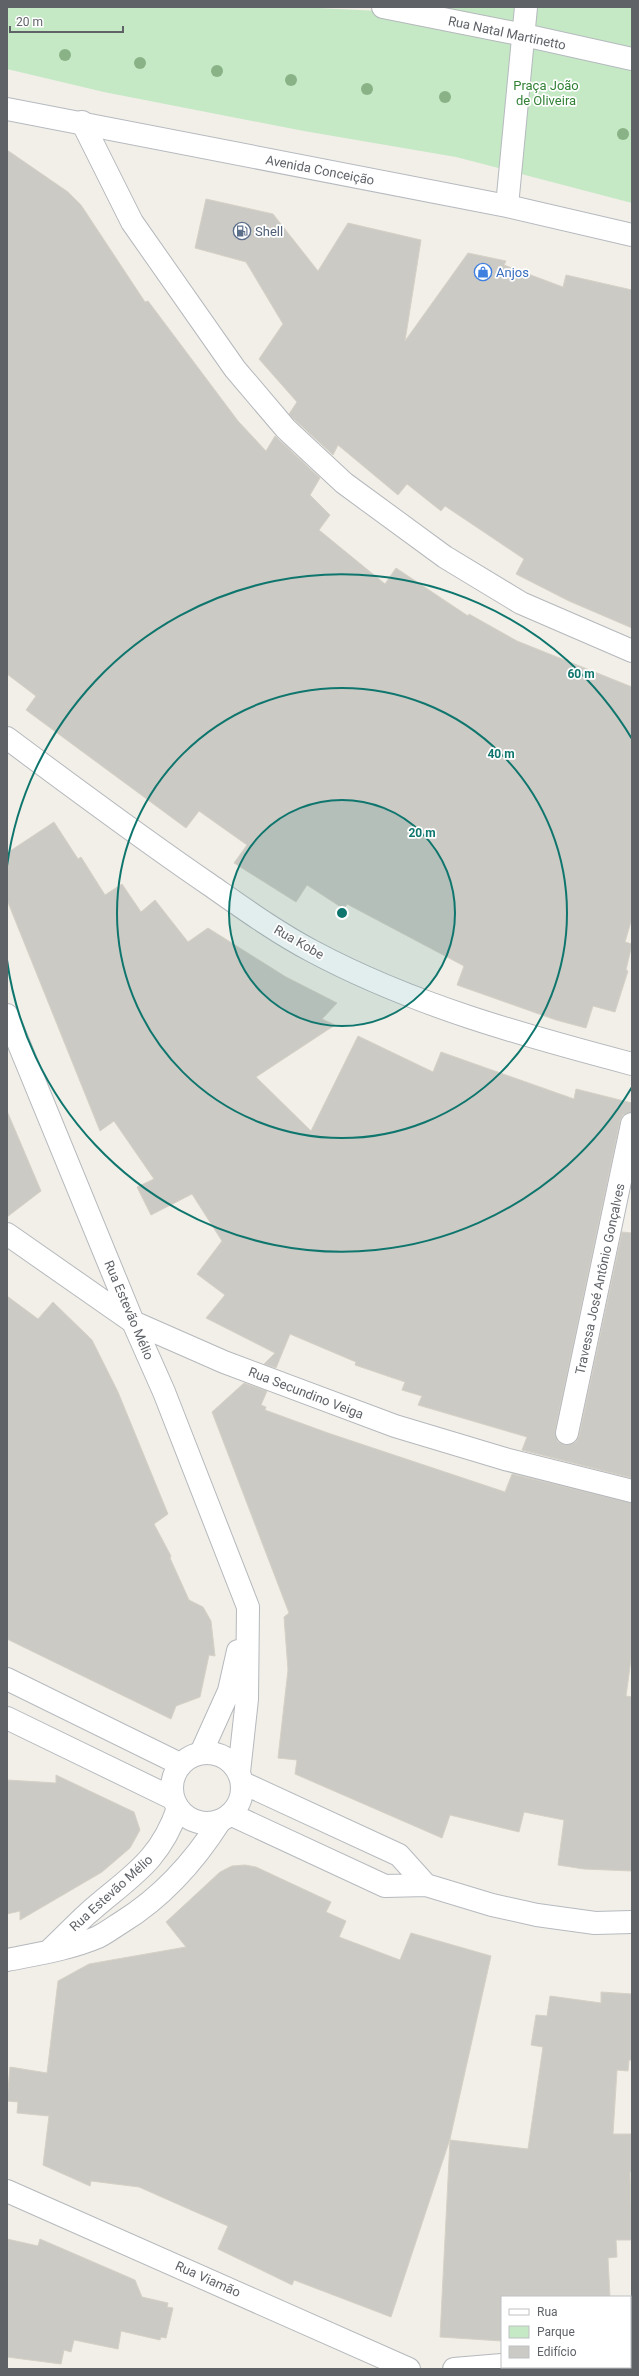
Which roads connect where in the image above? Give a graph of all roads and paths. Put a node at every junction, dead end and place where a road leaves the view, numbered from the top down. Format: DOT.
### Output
graph roads {
  1 [pos="383,7"];
  2 [pos="526,7"];
  3 [pos="524,35"];
  4 [pos="632,59"];
  5 [pos="7,109"];
  6 [pos="82,122"];
  7 [pos="506,206"];
  8 [pos="632,235"];
  9 [pos="632,651"];
  10 [pos="7,738"];
  11 [pos="7,1015"];
  12 [pos="632,1064"];
  13 [pos="632,1124"];
  14 [pos="7,1234"];
  15 [pos="133,1322"];
  16 [pos="567,1433"];
  17 [pos="632,1491"];
  18 [pos="248,1607"];
  19 [pos="7,1679"];
  20 [pos="7,1718"];
  21 [pos="201,1753"];
  22 [pos="180,1764"];
  23 [pos="241,1778"];
  24 [pos="175,1803"];
  25 [pos="225,1818"];
  26 [pos="426,1885"];
  27 [pos="632,1922"];
  28 [pos="49,1951"];
  29 [pos="7,1960"];
  30 [pos="7,2191"];
  31 [pos="501,2365"];
  32 [pos="409,2369"];
  33 [pos="454,2369"];
  1 -- 3 [label="street, Rua Natal Martinetto"];
  2 -- 3 [label="street"];
  3 -- 4 [label="street, Rua Natal Martinetto"];
  3 -- 7 [label="street"];
  5 -- 6 [label="street, Avenida Conceição"];
  6 -- 7 [label="street, Avenida Conceição"];
  6 -- 9 [label="street"];
  7 -- 8 [label="street, Avenida Conceição"];
  10 -- 12 [label="street, Rua Kobe"];
  11 -- 15 [label="street, Rua Estevão Mélio"];
  13 -- 16 [label="street, Travessa José Antônio Gonçalves"];
  14 -- 15 [label="street, Rua Secundino Veiga"];
  15 -- 17 [label="street, Rua Secundino Veiga"];
  15 -- 18 [label="street, Rua Estevão Mélio"];
  18 -- 21 [label="street"];
  18 -- 23 [label="street, Rua Estevão Mélio"];
  19 -- 22 [label="street"];
  20 -- 24 [label="street"];
  21 -- 22 [label="street"];
  21 -- 23 [label="street"];
  22 -- 24 [label="street"];
  23 -- 25 [label="street"];
  23 -- 26 [label="street"];
  24 -- 25 [label="street"];
  24 -- 28 [label="street, Rua Estevão Mélio"];
  25 -- 26 [label="street"];
  25 -- 28 [label="street, Rua Estevão Mélio"];
  26 -- 27 [label="street"];
  28 -- 29 [label="street, Rua Estevão Mélio"];
  30 -- 32 [label="street, Rua Viamão"];
  31 -- 33 [label="street"];
}
